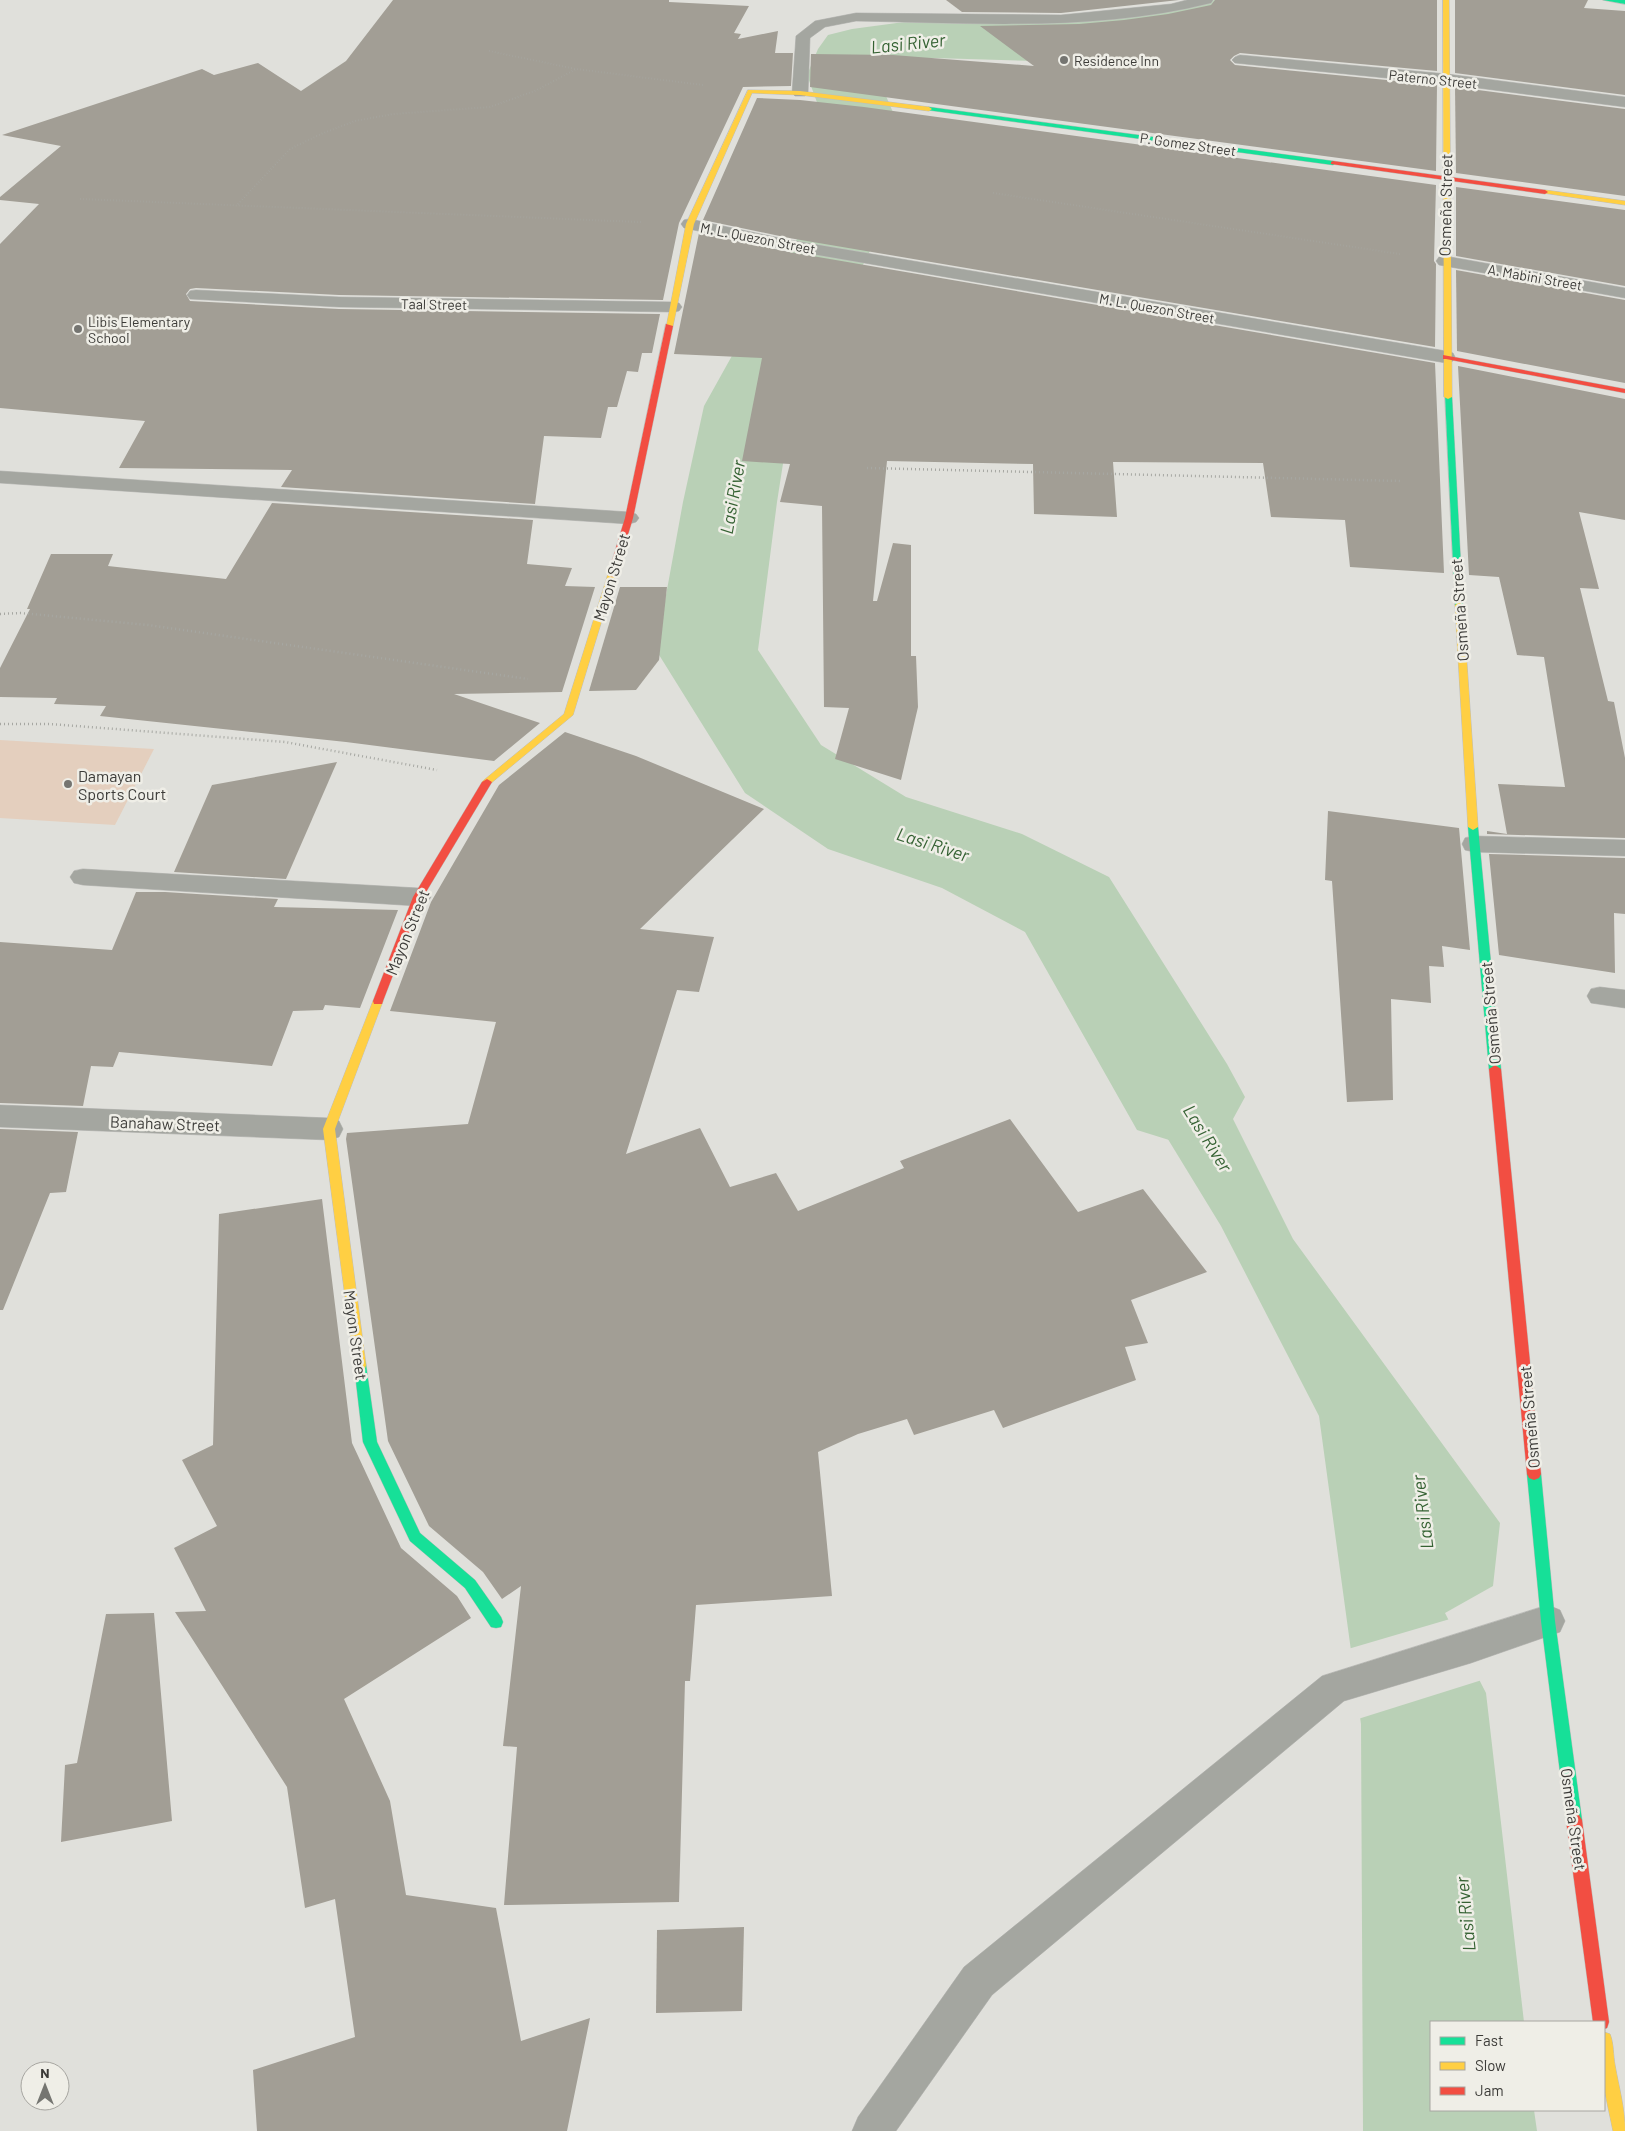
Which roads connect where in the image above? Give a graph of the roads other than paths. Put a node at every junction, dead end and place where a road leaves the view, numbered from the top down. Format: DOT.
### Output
graph roads {
  1 [pos="1206,0"];
  2 [pos="1446,0"];
  3 [pos="1606,0"];
  4 [pos="1625,2"];
  5 [pos="1240,60"];
  6 [pos="1447,79"];
  7 [pos="750,91"];
  8 [pos="800,94"];
  9 [pos="1625,102"];
  10 [pos="1446,179"];
  11 [pos="1625,204"];
  12 [pos="690,224"];
  13 [pos="1445,261"];
  14 [pos="1625,293"];
  15 [pos="196,295"];
  16 [pos="673,307"];
  17 [pos="1446,357"];
  18 [pos="1625,391"];
  19 [pos="0,476"];
  20 [pos="629,518"];
  21 [pos="1474,844"];
  22 [pos="1625,848"];
  23 [pos="83,877"];
  24 [pos="418,898"];
  25 [pos="0,1116"];
  26 [pos="329,1129"];
  27 [pos="1548,1621"];
  28 [pos="496,1622"];
  29 [pos="1601,2021"];
  30 [pos="1605,2045"];
  31 [pos="872,2131"];
  32 [pos="1622,2131"];
  1 -- 8 [label="street"];
  2 -- 6 [label="street, Osmeña Street"];
  3 -- 4 [label="street"];
  5 -- 6 [label="street, Paterno Street"];
  6 -- 9 [label="street, Paterno Street"];
  6 -- 10 [label="street, Osmeña Street"];
  7 -- 8 [label="street, P. Gomez Street"];
  7 -- 12 [label="street, Mayon Street"];
  8 -- 10 [label="street, P. Gomez Street"];
  10 -- 11 [label="street, P. Gomez Street"];
  10 -- 13 [label="street, Osmeña Street"];
  12 -- 16 [label="street, Mayon Street"];
  12 -- 17 [label="street, M. L. Quezon Street"];
  13 -- 14 [label="street, A. Mabini Street"];
  13 -- 17 [label="street, Osmeña Street"];
  15 -- 16 [label="street, Taal Street"];
  16 -- 20 [label="street, Mayon Street"];
  17 -- 18 [label="street, M. L. Quezon Street"];
  17 -- 21 [label="street, Osmeña Street"];
  19 -- 20 [label="street"];
  20 -- 24 [label="street, Mayon Street"];
  21 -- 22 [label="street"];
  21 -- 27 [label="street, Osmeña Street"];
  23 -- 24 [label="street"];
  24 -- 26 [label="street, Mayon Street"];
  25 -- 26 [label="street, Banahaw Street"];
  26 -- 28 [label="street, Mayon Street"];
  27 -- 29 [label="street, Osmeña Street"];
  27 -- 31 [label="street"];
  30 -- 32 [label="street"];
}
